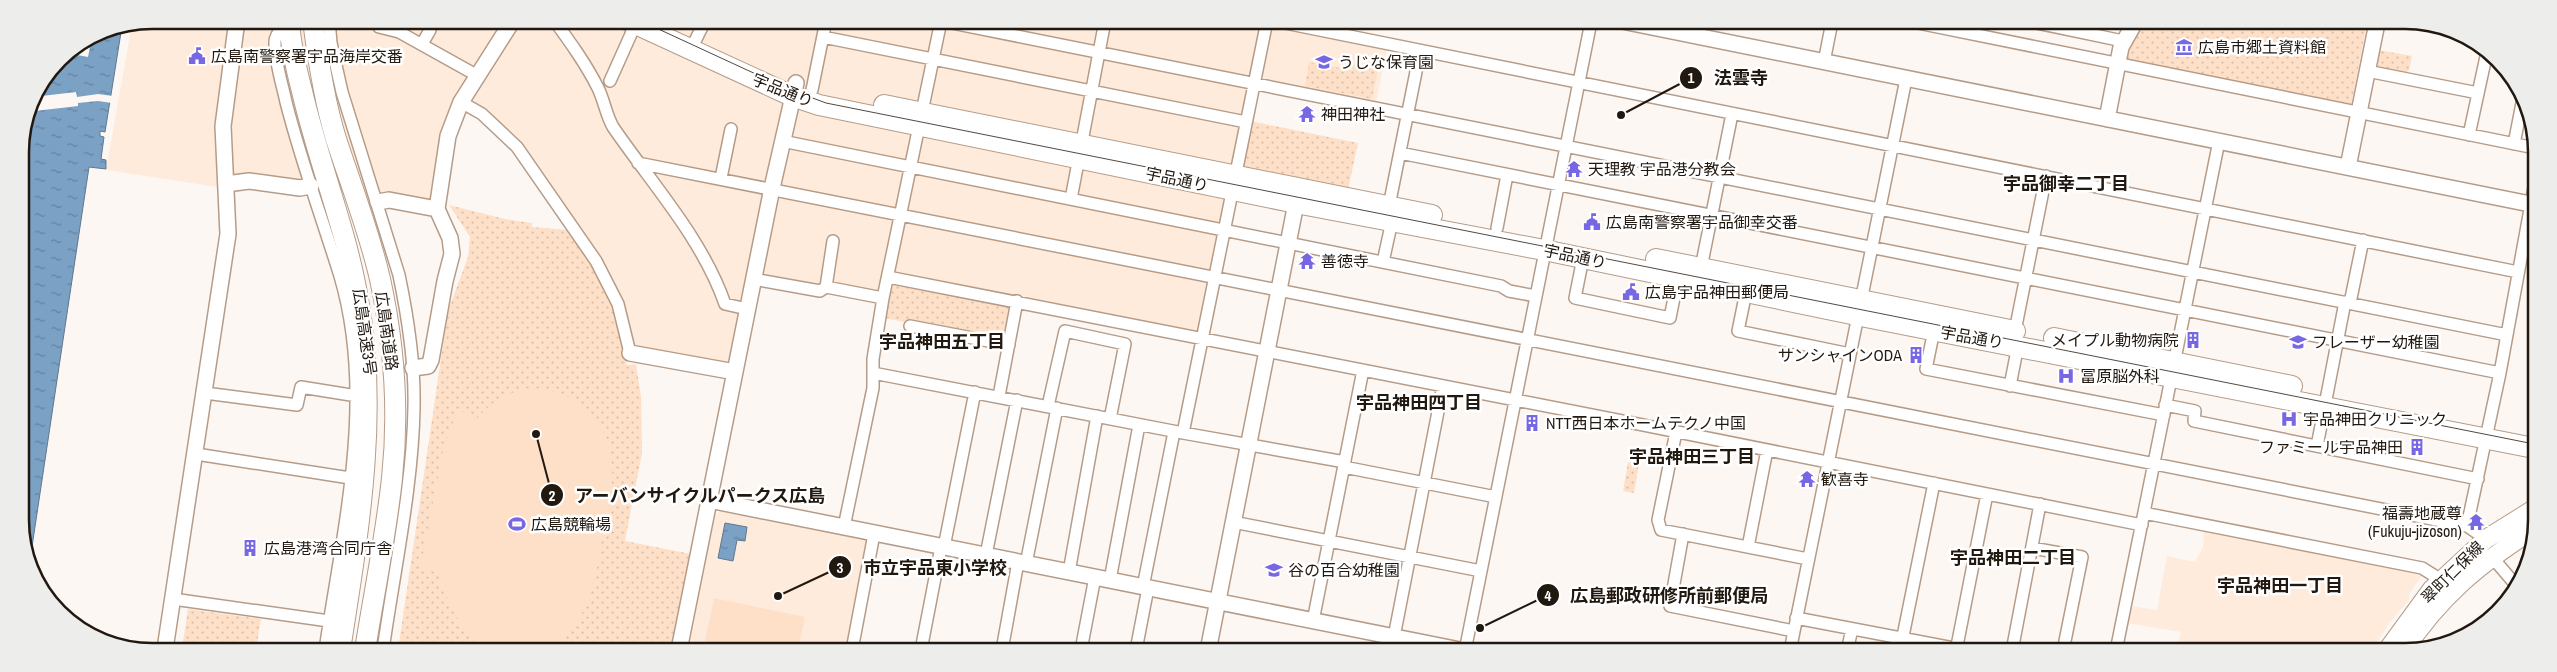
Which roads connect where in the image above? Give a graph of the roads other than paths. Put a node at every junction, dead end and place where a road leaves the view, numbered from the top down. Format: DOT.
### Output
graph roads {
  1 [pos="235,29"];
  2 [pos="281,29"];
  3 [pos="289,29"];
  4 [pos="296,29"];
  5 [pos="319,29"];
  6 [pos="322,29"];
  7 [pos="322,29"];
  8 [pos="387,29"];
  9 [pos="430,29"];
  10 [pos="507,29"];
  11 [pos="560,29"];
  12 [pos="629,29"];
  13 [pos="665,29"];
  14 [pos="681,29"];
  15 [pos="824,29"];
  16 [pos="939,29"];
  17 [pos="980,29"];
  18 [pos="1103,29"];
  19 [pos="1265,29"];
  20 [pos="1312,29"];
  21 [pos="1590,29"];
  22 [pos="1661,29"];
  23 [pos="1831,29"];
  24 [pos="1948,29"];
  25 [pos="2065,29"];
  26 [pos="2130,29"];
  27 [pos="2376,29"];
  28 [pos="698,36"];
  29 [pos="823,37"];
  30 [pos="2122,41"];
  31 [pos="331,43"];
  32 [pos="422,44"];
  33 [pos="1420,52"];
  34 [pos="1098,53"];
  35 [pos="2485,58"];
  36 [pos="933,59"];
  37 [pos="1824,62"];
  38 [pos="2117,63"];
  39 [pos="2367,71"];
  40 [pos="478,76"];
  41 [pos="1906,79"];
  42 [pos="610,81"];
  43 [pos="1254,83"];
  44 [pos="1579,84"];
  45 [pos="800,90"];
  46 [pos="1092,90"];
  47 [pos="2478,93"];
  48 [pos="461,102"];
  49 [pos="2521,109"];
  50 [pos="2359,113"];
  51 [pos="1408,114"];
  52 [pos="1732,114"];
  53 [pos="920,119"];
  54 [pos="2107,119"];
  55 [pos="1246,122"];
  56 [pos="731,129"];
  57 [pos="2469,135"];
  58 [pos="782,141"];
  59 [pos="2219,141"];
  60 [pos="2514,144"];
  61 [pos="1892,145"];
  62 [pos="1566,146"];
  63 [pos="2528,147"];
  64 [pos="1079,151"];
  65 [pos="1400,153"];
  66 [pos="638,163"];
  67 [pos="910,166"];
  68 [pos="2348,167"];
  69 [pos="1507,175"];
  70 [pos="2046,176"];
  71 [pos="721,178"];
  72 [pos="1719,178"];
  73 [pos="1234,182"];
  74 [pos="226,184"];
  75 [pos="1558,184"];
  76 [pos="311,186"];
  77 [pos="772,188"];
  78 [pos="1298,196"];
  79 [pos="1071,199"];
  80 [pos="378,202"];
  81 [pos="2528,203"];
  82 [pos="437,208"];
  83 [pos="2205,208"];
  84 [pos="1880,210"];
  85 [pos="901,214"];
  86 [pos="1390,214"];
  87 [pos="1712,216"];
  88 [pos="2528,222"];
  89 [pos="1497,228"];
  90 [pos="1224,230"];
  91 [pos="2033,240"];
  92 [pos="2363,240"];
  93 [pos="834,241"];
  94 [pos="1289,243"];
  95 [pos="1545,244"];
  96 [pos="390,246"];
  97 [pos="1872,247"];
  98 [pos="1583,258"];
  99 [pos="1383,262"];
  100 [pos="1701,268"];
  101 [pos="345,271"];
  102 [pos="2192,272"];
  103 [pos="2518,272"];
  104 [pos="888,277"];
  105 [pos="1214,277"];
  106 [pos="2026,277"];
  107 [pos="1678,278"];
  108 [pos="754,279"];
  109 [pos="380,280"];
  110 [pos="826,287"];
  111 [pos="1279,290"];
  112 [pos="1746,292"];
  113 [pos="1536,296"];
  114 [pos="884,298"];
  115 [pos="1017,301"];
  116 [pos="2347,303"];
  117 [pos="1860,307"];
  118 [pos="748,309"];
  119 [pos="2184,309"];
  120 [pos="910,326"];
  121 [pos="1934,330"];
  122 [pos="2507,335"];
  123 [pos="1202,337"];
  124 [pos="2016,338"];
  125 [pos="1528,339"];
  126 [pos="2338,340"];
  127 [pos="1009,346"];
  128 [pos="1267,351"];
  129 [pos="630,353"];
  130 [pos="1850,354"];
  131 [pos="413,368"];
  132 [pos="2173,369"];
  133 [pos="1363,370"];
  134 [pos="735,372"];
  135 [pos="873,372"];
  136 [pos="2500,373"];
  137 [pos="1442,386"];
  138 [pos="2010,386"];
  139 [pos="975,392"];
  140 [pos="205,393"];
  141 [pos="357,396"];
  142 [pos="999,396"];
  143 [pos="1017,400"];
  144 [pos="1841,400"];
  145 [pos="2326,400"];
  146 [pos="1515,401"];
  147 [pos="1053,407"];
  148 [pos="2164,410"];
  149 [pos="1097,416"];
  150 [pos="1110,419"];
  151 [pos="1139,425"];
  152 [pos="1178,432"];
  153 [pos="1676,432"];
  154 [pos="2487,432"];
  155 [pos="2528,434"];
  156 [pos="1249,444"];
  157 [pos="2317,446"];
  158 [pos="2528,446"];
  159 [pos="1767,450"];
  160 [pos="196,454"];
  161 [pos="1345,464"];
  162 [pos="1828,464"];
  163 [pos="2154,464"];
  164 [pos="350,478"];
  165 [pos="2478,479"];
  166 [pos="1424,482"];
  167 [pos="1934,484"];
  168 [pos="1987,494"];
  169 [pos="1496,497"];
  170 [pos="709,500"];
  171 [pos="2040,504"];
  172 [pos="2528,513"];
  173 [pos="2143,519"];
  174 [pos="1233,522"];
  175 [pos="2467,526"];
  176 [pos="844,527"];
  177 [pos="343,528"];
  178 [pos="2527,533"];
  179 [pos="874,534"];
  180 [pos="1683,534"];
  181 [pos="2486,539"];
  182 [pos="1329,540"];
  183 [pos="356,545"];
  184 [pos="942,547"];
  185 [pos="1748,547"];
  186 [pos="2032,548"];
  187 [pos="986,556"];
  188 [pos="1409,556"];
  189 [pos="2492,557"];
  190 [pos="1808,559"];
  191 [pos="1022,563"];
  192 [pos="1481,571"];
  193 [pos="1069,572"];
  194 [pos="1095,577"];
  195 [pos="1110,580"];
  196 [pos="2512,582"];
  197 [pos="2447,584"];
  198 [pos="1146,587"];
  199 [pos="173,599"];
  200 [pos="1218,602"];
  201 [pos="1796,618"];
  202 [pos="329,621"];
  203 [pos="1313,621"];
  204 [pos="1852,629"];
  205 [pos="1794,632"];
  206 [pos="1394,637"];
  207 [pos="1903,638"];
  208 [pos="166,643"];
  209 [pos="326,643"];
  210 [pos="341,643"];
  211 [pos="348,643"];
  212 [pos="366,643"];
  213 [pos="383,643"];
  214 [pos="680,643"];
  215 [pos="853,643"];
  216 [pos="922,643"];
  217 [pos="1004,643"];
  218 [pos="1082,643"];
  219 [pos="1137,643"];
  220 [pos="1209,643"];
  221 [pos="1424,643"];
  222 [pos="1467,643"];
  223 [pos="1792,643"];
  224 [pos="1849,643"];
  225 [pos="1902,643"];
  226 [pos="1925,643"];
  227 [pos="1957,643"];
  228 [pos="2014,643"];
  229 [pos="2066,643"];
  230 [pos="2118,643"];
  231 [pos="2392,643"];
  232 [pos="2409,643"];
  1 -- 74 [label="street"];
  2 -- 76 [label="street"];
  3 -- 101 [label="highway, 広島南道路"];
  4 -- 211 [label="highway, 広島高速3号"];
  5 -- 109 [label="highway, 広島南道路"];
  6 -- 31 [label="street"];
  7 -- 31 [label="street"];
  8 -- 32 [label="street"];
  9 -- 32 [label="street"];
  10 -- 40 [label="street"];
  11 -- 66 [label="street"];
  12 -- 42 [label="street"];
  13 -- 28 [label="highway, 宇品通り"];
  14 -- 28 [label="highway, 宇品通り"];
  15 -- 29 [label="street"];
  16 -- 36 [label="street"];
  17 -- 34 [label="street"];
  18 -- 34 [label="street"];
  19 -- 43 [label="street"];
  20 -- 33 [label="street"];
  21 -- 44 [label="street"];
  22 -- 37 [label="street"];
  23 -- 37 [label="street"];
  24 -- 38 [label="street"];
  25 -- 30 [label="street"];
  26 -- 30 [label="street"];
  27 -- 39 [label="street"];
  28 -- 45 [label="highway, 宇品通り"];
  29 -- 36 [label="street"];
  29 -- 45 [label="street"];
  30 -- 38 [label="street"];
  31 -- 80 [label="street"];
  32 -- 40 [label="street"];
  33 -- 44 [label="street"];
  33 -- 51 [label="street"];
  34 -- 43 [label="street"];
  34 -- 46 [label="street"];
  35 -- 47 [label="street"];
  36 -- 46 [label="street"];
  36 -- 53 [label="street"];
  37 -- 41 [label="street"];
  38 -- 50 [label="street"];
  38 -- 54 [label="street"];
  39 -- 47 [label="street"];
  39 -- 50 [label="street"];
  40 -- 48 [label="street"];
  41 -- 54 [label="street"];
  41 -- 61 [label="street"];
  43 -- 51 [label="street"];
  43 -- 55 [label="street"];
  44 -- 52 [label="street"];
  44 -- 62 [label="street"];
  45 -- 53 [label="highway, 宇品通り"];
  45 -- 58 [label="street"];
  46 -- 55 [label="street"];
  46 -- 64 [label="street"];
  47 -- 57 [label="street"];
  48 -- 82 [label="street"];
  48 -- 129 [label="street"];
  49 -- 60 [label="street"];
  50 -- 57 [label="street"];
  50 -- 68 [label="street"];
  51 -- 62 [label="street"];
  51 -- 65 [label="street"];
  52 -- 61 [label="street"];
  52 -- 72 [label="street"];
  53 -- 64 [label="highway, 宇品通り"];
  53 -- 67 [label="street"];
  54 -- 59 [label="street"];
  55 -- 73 [label="street"];
  56 -- 71 [label="street"];
  57 -- 60 [label="street"];
  58 -- 67 [label="street"];
  58 -- 77 [label="street"];
  59 -- 68 [label="street"];
  59 -- 83 [label="street"];
  60 -- 63 [label="street"];
  61 -- 70 [label="street"];
  61 -- 84 [label="street"];
  62 -- 72 [label="street"];
  62 -- 75 [label="street"];
  64 -- 73 [label="highway, 宇品通り"];
  64 -- 79 [label="street"];
  65 -- 69 [label="street"];
  65 -- 86 [label="street"];
  66 -- 71 [label="street"];
  66 -- 118 [label="street"];
  67 -- 79 [label="street"];
  67 -- 85 [label="street"];
  68 -- 81 [label="street"];
  69 -- 75 [label="street"];
  69 -- 89 [label="street"];
  70 -- 83 [label="street"];
  70 -- 91 [label="street"];
  71 -- 77 [label="street"];
  72 -- 84 [label="street"];
  72 -- 87 [label="street"];
  73 -- 78 [label="highway, 宇品通り"];
  73 -- 90 [label="street"];
  74 -- 76 [label="street"];
  74 -- 140 [label="street"];
  75 -- 87 [label="street"];
  75 -- 95 [label="street"];
  76 -- 101 [label="street"];
  77 -- 85 [label="street"];
  77 -- 108 [label="street"];
  78 -- 86 [label="highway, 宇品通り"];
  78 -- 94 [label="street"];
  79 -- 90 [label="street"];
  80 -- 82 [label="street"];
  80 -- 96 [label="street"];
  82 -- 131 [label="street"];
  83 -- 92 [label="street"];
  83 -- 102 [label="street"];
  84 -- 91 [label="street"];
  84 -- 97 [label="street"];
  85 -- 104 [label="street"];
  85 -- 105 [label="street"];
  86 -- 89 [label="highway, 宇品通り"];
  86 -- 95 [label="highway, 宇品通り"];
  86 -- 99 [label="street"];
  87 -- 97 [label="street"];
  87 -- 100 [label="street"];
  88 -- 103 [label="street"];
  89 -- 95 [label="highway, 宇品通り"];
  90 -- 94 [label="street"];
  90 -- 105 [label="street"];
  91 -- 102 [label="street"];
  91 -- 106 [label="street"];
  92 -- 103 [label="street"];
  92 -- 116 [label="street"];
  93 -- 110 [label="street"];
  94 -- 99 [label="street"];
  94 -- 111 [label="street"];
  95 -- 98 [label="highway, 宇品通り"];
  95 -- 100 [label="highway, 宇品通り"];
  95 -- 113 [label="street"];
  96 -- 109 [label="street"];
  96 -- 131 [label="street"];
  97 -- 106 [label="street"];
  97 -- 117 [label="street"];
  98 -- 107 [label="highway, 宇品通り"];
  98 -- 107 [label="street"];
  99 -- 113 [label="street"];
  100 -- 117 [label="highway, 宇品通り"];
  101 -- 141 [label="street"];
  101 -- 183 [label="highway, 広島南道路"];
  102 -- 116 [label="street"];
  102 -- 119 [label="street"];
  103 -- 122 [label="street"];
  104 -- 114 [label="street"];
  104 -- 115 [label="street"];
  105 -- 111 [label="street"];
  105 -- 123 [label="street"];
  106 -- 119 [label="street"];
  106 -- 124 [label="street"];
  107 -- 112 [label="highway, 宇品通り"];
  108 -- 110 [label="street"];
  108 -- 118 [label="street"];
  109 -- 212 [label="highway, 広島南道路"];
  110 -- 114 [label="street"];
  111 -- 125 [label="street"];
  111 -- 128 [label="street"];
  112 -- 117 [label="highway, 宇品通り"];
  112 -- 130 [label="street"];
  113 -- 125 [label="street"];
  114 -- 135 [label="street"];
  115 -- 123 [label="street"];
  115 -- 127 [label="street"];
  116 -- 122 [label="street"];
  116 -- 126 [label="street"];
  117 -- 121 [label="highway, 宇品通り"];
  117 -- 124 [label="highway, 宇品通り"];
  117 -- 130 [label="street"];
  118 -- 134 [label="street"];
  119 -- 126 [label="street"];
  119 -- 132 [label="street"];
  120 -- 127 [label="street"];
  121 -- 124 [label="highway, 宇品通り"];
  121 -- 138 [label="street"];
  122 -- 136 [label="street"];
  123 -- 128 [label="street"];
  123 -- 152 [label="street"];
  124 -- 132 [label="highway, 宇品通り"];
  124 -- 138 [label="street"];
  125 -- 144 [label="street"];
  125 -- 146 [label="street"];
  126 -- 136 [label="street"];
  126 -- 145 [label="street"];
  127 -- 142 [label="street"];
  128 -- 133 [label="street"];
  128 -- 156 [label="street"];
  129 -- 134 [label="street"];
  130 -- 144 [label="street"];
  131 -- 213 [label="street"];
  132 -- 145 [label="highway, 宇品通り"];
  132 -- 148 [label="street"];
  133 -- 137 [label="street"];
  133 -- 161 [label="street"];
  134 -- 170 [label="street"];
  135 -- 139 [label="street"];
  135 -- 176 [label="street"];
  136 -- 154 [label="street"];
  137 -- 146 [label="street"];
  137 -- 166 [label="street"];
  138 -- 148 [label="street"];
  139 -- 142 [label="street"];
  139 -- 184 [label="street"];
  140 -- 141 [label="street"];
  140 -- 160 [label="street"];
  141 -- 164 [label="street"];
  142 -- 143 [label="street"];
  143 -- 147 [label="street"];
  143 -- 187 [label="street"];
  144 -- 162 [label="street"];
  144 -- 163 [label="street"];
  145 -- 154 [label="highway, 宇品通り"];
  145 -- 157 [label="street"];
  146 -- 153 [label="street"];
  146 -- 169 [label="street"];
  147 -- 149 [label="street"];
  147 -- 150 [label="street"];
  147 -- 191 [label="street"];
  148 -- 157 [label="street"];
  148 -- 163 [label="street"];
  149 -- 150 [label="street"];
  149 -- 193 [label="street"];
  150 -- 151 [label="street"];
  151 -- 152 [label="street"];
  151 -- 195 [label="street"];
  152 -- 156 [label="street"];
  152 -- 198 [label="street"];
  153 -- 159 [label="street"];
  153 -- 180 [label="street"];
  154 -- 155 [label="highway, 宇品通り"];
  154 -- 158 [label="highway, 宇品通り"];
  154 -- 165 [label="street"];
  156 -- 161 [label="street"];
  156 -- 174 [label="street"];
  157 -- 165 [label="street"];
  159 -- 162 [label="street"];
  159 -- 185 [label="street"];
  160 -- 164 [label="street"];
  160 -- 199 [label="street"];
  161 -- 166 [label="street"];
  161 -- 182 [label="street"];
  162 -- 167 [label="street"];
  162 -- 190 [label="street"];
  163 -- 173 [label="street"];
  163 -- 175 [label="street"];
  164 -- 177 [label="street"];
  165 -- 175 [label="street"];
  166 -- 169 [label="street"];
  166 -- 188 [label="street"];
  167 -- 168 [label="street"];
  167 -- 207 [label="street"];
  168 -- 171 [label="street"];
  168 -- 227 [label="street"];
  169 -- 192 [label="street"];
  170 -- 176 [label="street"];
  170 -- 214 [label="street"];
  171 -- 173 [label="street"];
  171 -- 186 [label="street"];
  172 -- 181 [label="main road, 翠町仁保線"];
  173 -- 197 [label="street"];
  173 -- 230 [label="street"];
  174 -- 182 [label="street"];
  174 -- 200 [label="street"];
  175 -- 181 [label="street"];
  176 -- 179 [label="street"];
  177 -- 183 [label="street"];
  177 -- 202 [label="street"];
  178 -- 189 [label="main road, 翠町仁保線"];
  179 -- 184 [label="street"];
  179 -- 215 [label="street"];
  180 -- 185 [label="street"];
  180 -- 205 [label="street"];
  181 -- 197 [label="main road, 翠町仁保線"];
  182 -- 188 [label="street"];
  182 -- 203 [label="street"];
  183 -- 210 [label="highway, 広島南道路"];
  184 -- 187 [label="street"];
  184 -- 216 [label="street"];
  185 -- 190 [label="street"];
  186 -- 228 [label="street"];
  186 -- 229 [label="street"];
  187 -- 191 [label="street"];
  188 -- 192 [label="street"];
  188 -- 206 [label="street"];
  189 -- 196 [label="street"];
  189 -- 197 [label="main road, 翠町仁保線"];
  190 -- 201 [label="street"];
  191 -- 193 [label="street"];
  191 -- 217 [label="street"];
  192 -- 222 [label="street"];
  193 -- 194 [label="street"];
  194 -- 195 [label="street"];
  194 -- 218 [label="street"];
  195 -- 198 [label="street"];
  197 -- 231 [label="main road, 翠町仁保線"];
  197 -- 232 [label="main road, 翠町仁保線"];
  198 -- 200 [label="street"];
  198 -- 219 [label="street"];
  199 -- 202 [label="street"];
  199 -- 208 [label="street"];
  200 -- 203 [label="street"];
  200 -- 220 [label="street"];
  201 -- 204 [label="street"];
  201 -- 205 [label="street"];
  202 -- 209 [label="street"];
  203 -- 206 [label="street"];
  204 -- 207 [label="street"];
  204 -- 224 [label="street"];
  205 -- 223 [label="street"];
  206 -- 221 [label="street"];
  207 -- 225 [label="street"];
  207 -- 226 [label="street"];
}
